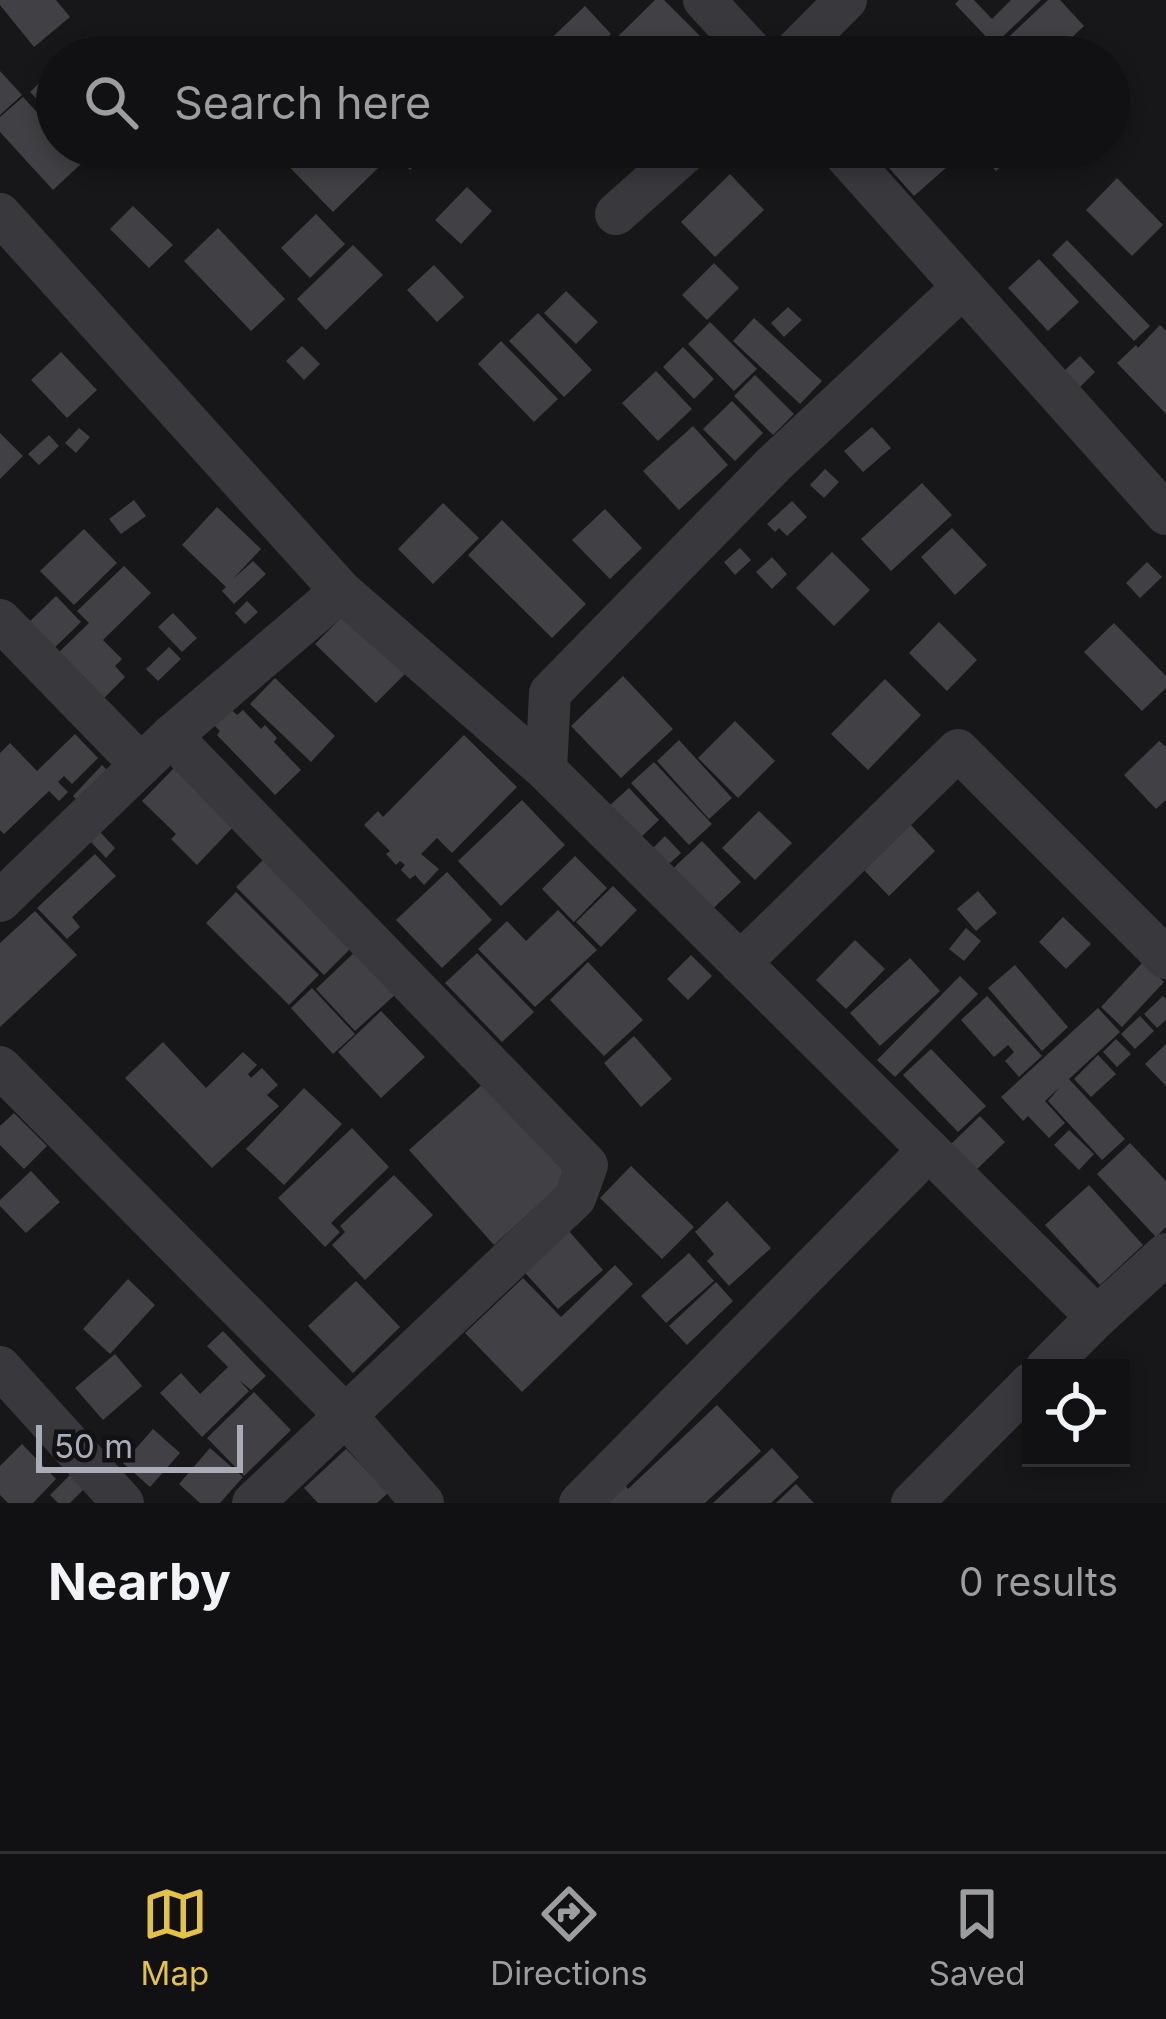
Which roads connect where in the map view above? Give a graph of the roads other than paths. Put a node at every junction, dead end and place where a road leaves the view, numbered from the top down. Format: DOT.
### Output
graph roads {
  1 [pos="704,0"];
  2 [pos="847,0"];
  3 [pos="737,36"];
  4 [pos="810,36"];
  5 [pos="667,168"];
  6 [pos="857,168"];
  7 [pos="0,214"];
  8 [pos="616,214"];
  9 [pos="963,287"];
  10 [pos="1166,514"];
  11 [pos="341,591"];
  12 [pos="0,620"];
  13 [pos="156,751"];
  14 [pos="546,770"];
  15 [pos="0,902"];
  16 [pos="1166,958"];
  17 [pos="740,963"];
  18 [pos="0,1067"];
  19 [pos="928,1150"];
  20 [pos="1166,1254"];
  21 [pos="1097,1316"];
  22 [pos="1055,1359"];
  23 [pos="0,1367"];
  24 [pos="1022,1392"];
  25 [pos="346,1416"];
  26 [pos="123,1503"];
  27 [pos="253,1503"];
  28 [pos="423,1503"];
  29 [pos="580,1503"];
  30 [pos="912,1503"];
  1 -- 3 [label="street"];
  2 -- 4 [label="street"];
  5 -- 8 [label="street"];
  6 -- 9 [label="street"];
  7 -- 11 [label="street"];
  9 -- 10 [label="street"];
  9 -- 14 [label="street"];
  11 -- 13 [label="street"];
  11 -- 14 [label="street"];
  12 -- 13 [label="street"];
  13 -- 15 [label="street"];
  13 -- 25 [label="street"];
  14 -- 17 [label="street"];
  16 -- 17 [label="street"];
  17 -- 19 [label="street"];
  18 -- 25 [label="street"];
  19 -- 21 [label="street"];
  19 -- 29 [label="street"];
  20 -- 21 [label="street"];
  21 -- 22 [label="street"];
  23 -- 26 [label="street"];
  24 -- 30 [label="street"];
  25 -- 27 [label="street"];
  25 -- 28 [label="street"];
}
